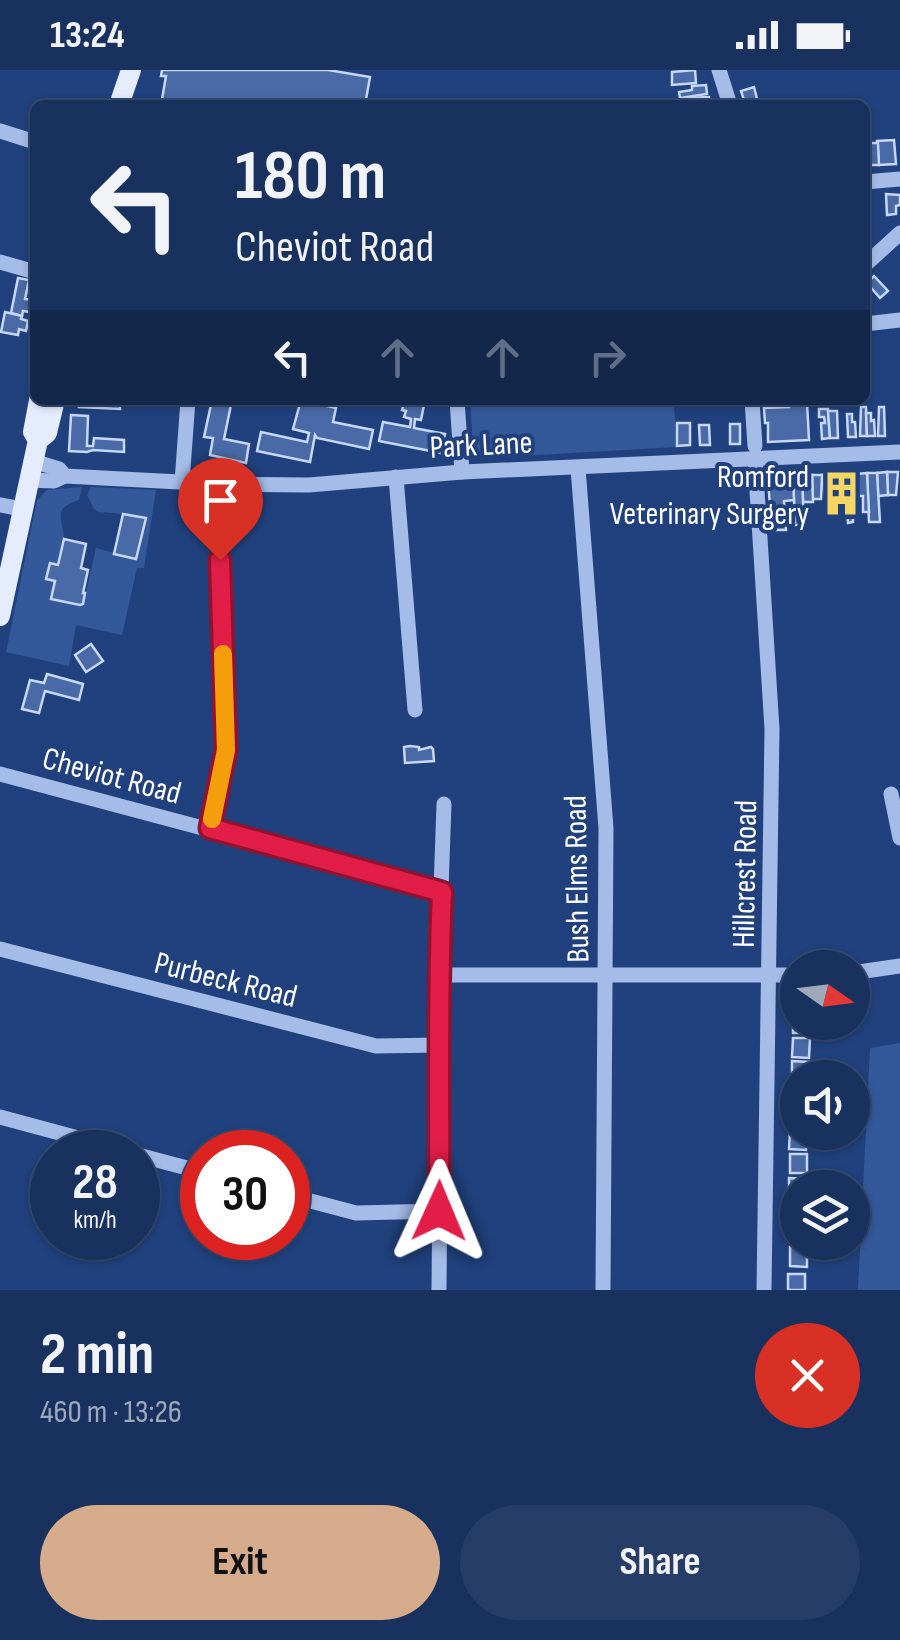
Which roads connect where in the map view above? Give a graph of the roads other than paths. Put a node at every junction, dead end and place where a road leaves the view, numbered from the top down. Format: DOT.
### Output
graph roads {
  1 [pos="131,70"];
  2 [pos="144,70"];
  3 [pos="719,70"];
  4 [pos="120,100"];
  5 [pos="134,100"];
  6 [pos="728,100"];
  7 [pos="0,131"];
  8 [pos="30,140"];
  9 [pos="900,179"];
  10 [pos="870,182"];
  11 [pos="900,234"];
  12 [pos="870,260"];
  13 [pos="0,262"];
  14 [pos="30,271"];
  15 [pos="900,320"];
  16 [pos="870,323"];
  17 [pos="38,405"];
  18 [pos="55,405"];
  19 [pos="188,405"];
  20 [pos="458,405"];
  21 [pos="752,405"];
  22 [pos="755,452"];
  23 [pos="900,452"];
  24 [pos="33,460"];
  25 [pos="578,468"];
  26 [pos="462,472"];
  27 [pos="396,477"];
  28 [pos="182,482"];
  29 [pos="218,484"];
  30 [pos="0,505"];
  31 [pos="22,509"];
  32 [pos="0,616"];
  33 [pos="415,710"];
  34 [pos="0,774"];
  35 [pos="891,794"];
  36 [pos="444,804"];
  37 [pos="210,828"];
  38 [pos="900,838"];
  39 [pos="442,892"];
  40 [pos="0,949"];
  41 [pos="900,966"];
  42 [pos="870,970"];
  43 [pos="604,974"];
  44 [pos="438,975"];
  45 [pos="770,976"];
  46 [pos="780,976"];
  47 [pos="440,1045"];
  48 [pos="0,1118"];
  49 [pos="46,1130"];
  50 [pos="310,1201"];
  51 [pos="439,1211"];
  52 [pos="438,1290"];
  53 [pos="603,1290"];
  54 [pos="764,1290"];
  1 -- 4 [label="main road"];
  2 -- 5 [label="main road"];
  3 -- 6 [label="street"];
  7 -- 8 [label="street"];
  9 -- 10 [label="street"];
  11 -- 12 [label="street"];
  13 -- 14 [label="street"];
  15 -- 16 [label="street"];
  17 -- 24 [label="main road"];
  18 -- 24 [label="main road"];
  19 -- 28 [label="street"];
  20 -- 26 [label="street"];
  21 -- 22 [label="street, Hillcrest Road"];
  22 -- 23 [label="street, Park Lane"];
  22 -- 25 [label="street, Park Lane"];
  22 -- 45 [label="street, Hillcrest Road"];
  24 -- 28 [label="street, Park Lane"];
  24 -- 31 [label="main road"];
  25 -- 26 [label="street, Park Lane"];
  25 -- 43 [label="street, Bush Elms Road"];
  26 -- 27 [label="street, Park Lane"];
  27 -- 29 [label="street, Park Lane"];
  27 -- 33 [label="street"];
  28 -- 29 [label="street, Park Lane"];
  29 -- 37 [label="street"];
  30 -- 31 [label="street"];
  31 -- 32 [label="main road"];
  34 -- 37 [label="street, Cheviot Road"];
  35 -- 38 [label="street"];
  36 -- 39 [label="street"];
  37 -- 39 [label="street, Cheviot Road"];
  39 -- 44 [label="street"];
  40 -- 47 [label="street, Purbeck Road"];
  41 -- 42 [label="street"];
  43 -- 44 [label="street"];
  43 -- 45 [label="street"];
  43 -- 53 [label="street, Bush Elms Road"];
  44 -- 47 [label="street"];
  45 -- 46 [label="street"];
  45 -- 54 [label="street, Hillcrest Road"];
  47 -- 51 [label="street"];
  48 -- 49 [label="street"];
  50 -- 51 [label="street"];
  51 -- 52 [label="street"];
}
